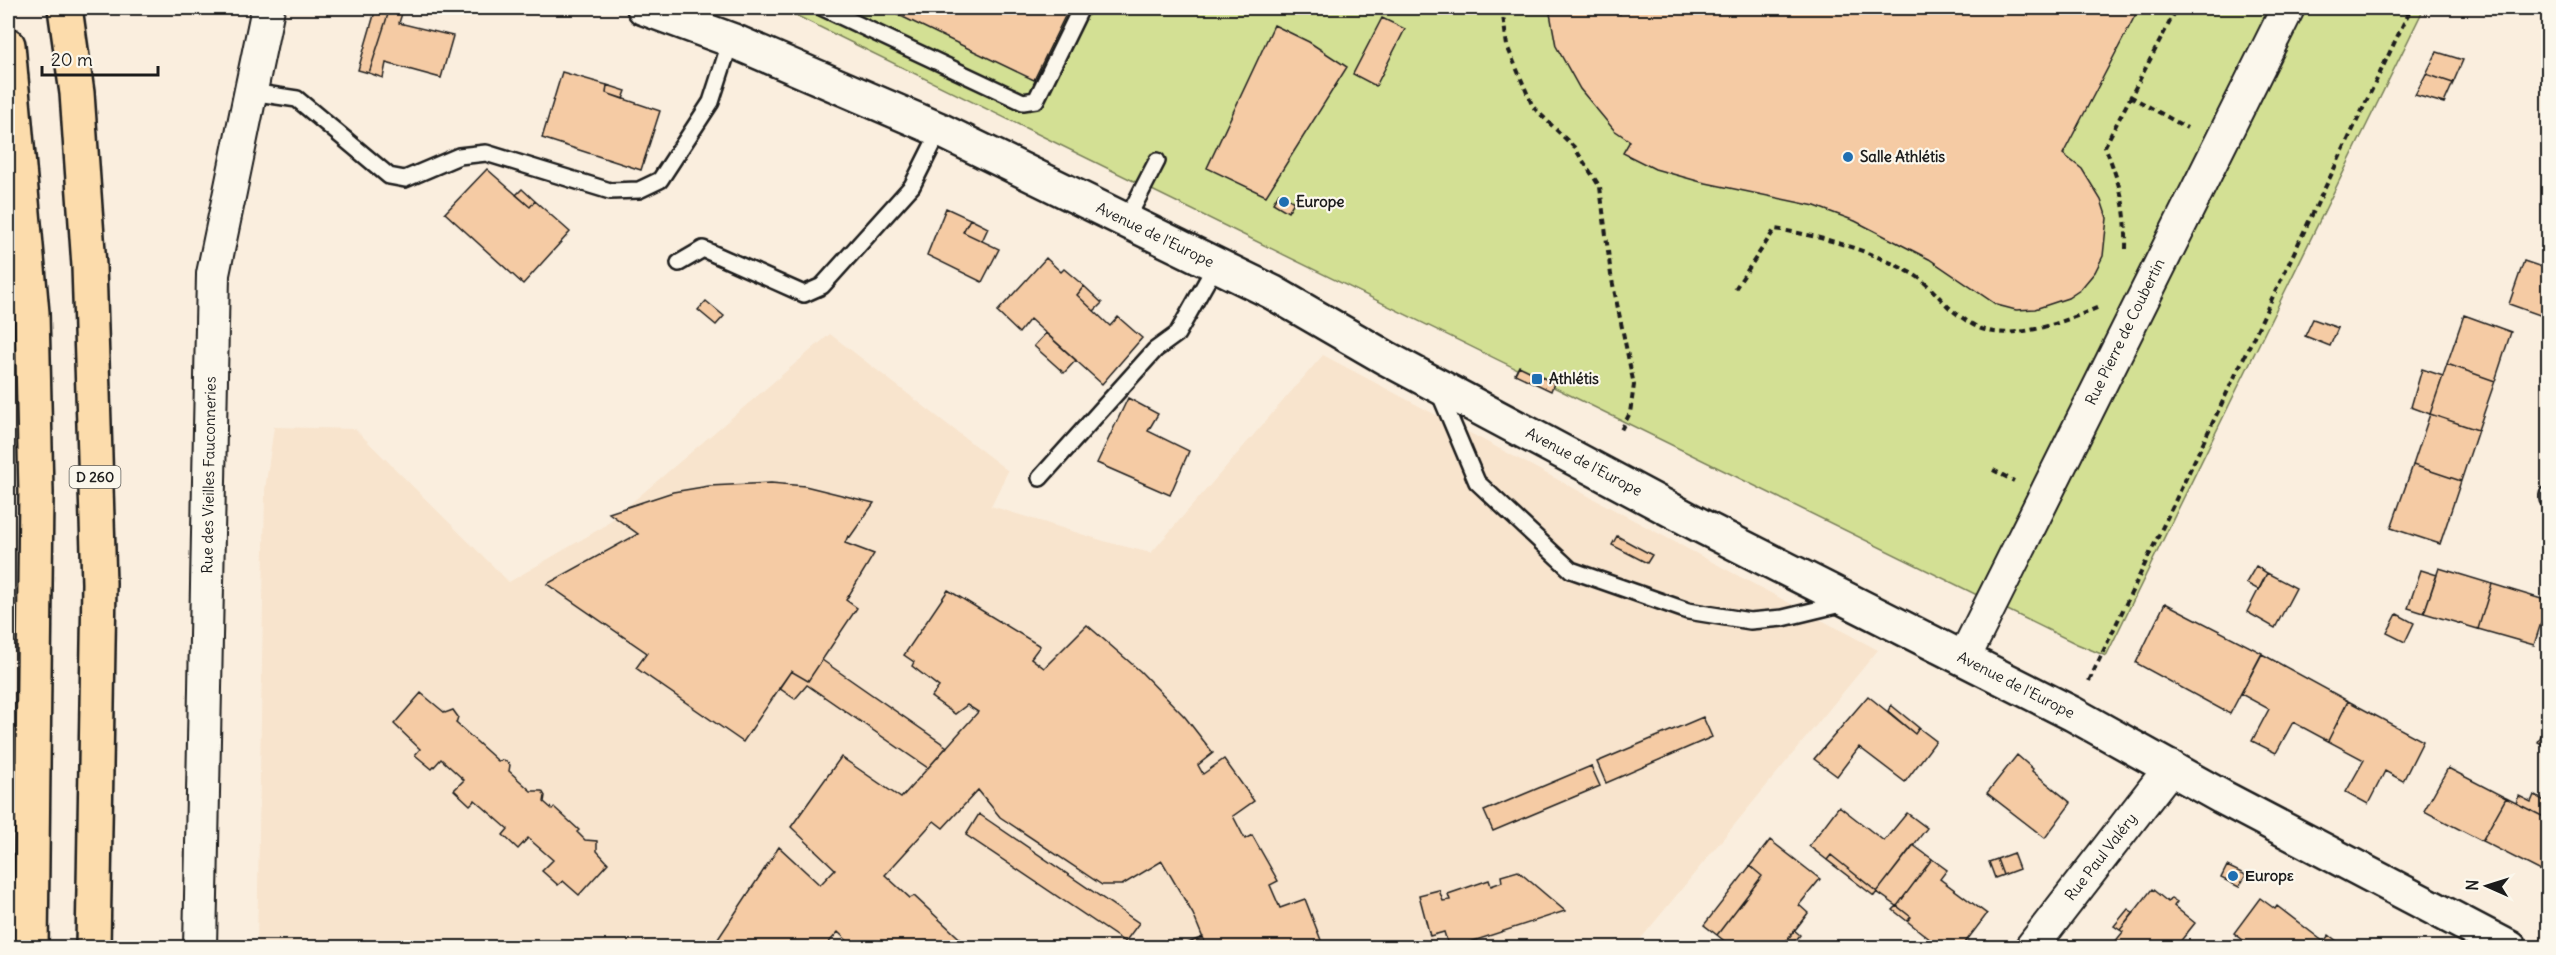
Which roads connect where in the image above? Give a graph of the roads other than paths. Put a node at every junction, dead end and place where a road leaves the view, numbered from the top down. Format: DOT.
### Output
graph roads {
  1 [pos="65,8"];
  2 [pos="268,8"];
  3 [pos="644,8"];
  4 [pos="823,8"];
  5 [pos="1081,8"];
  6 [pos="2288,8"];
  7 [pos="731,40"];
  8 [pos="8,45"];
  9 [pos="251,92"];
  10 [pos="940,130"];
  11 [pos="1157,161"];
  12 [pos="1126,221"];
  13 [pos="679,262"];
  14 [pos="1216,265"];
  15 [pos="1435,384"];
  16 [pos="1040,478"];
  17 [pos="1852,601"];
  18 [pos="1964,658"];
  19 [pos="2171,767"];
  20 [pos="31,948"];
  21 [pos="93,948"];
  22 [pos="200,948"];
  23 [pos="2031,948"];
  24 [pos="2510,948"];
  1 -- 21 [label="highway, D 260"];
  2 -- 9 [label="street, Rue des Vieilles Fauconneries"];
  3 -- 7 [label="street, Avenue de l'Europe"];
  4 -- 5 [label="lane"];
  6 -- 18 [label="street, Rue Pierre de Coubertin"];
  7 -- 9 [label="lane"];
  7 -- 10 [label="street, Avenue de l'Europe"];
  8 -- 20 [label="highway"];
  9 -- 22 [label="street, Rue des Vieilles Fauconneries"];
  10 -- 12 [label="street, Avenue de l'Europe"];
  10 -- 13 [label="lane"];
  11 -- 12 [label="lane"];
  12 -- 14 [label="street, Avenue de l'Europe"];
  14 -- 15 [label="street, Avenue de l'Europe"];
  14 -- 16 [label="lane"];
  15 -- 17 [label="street, Avenue de l'Europe"];
  15 -- 17 [label="lane"];
  17 -- 18 [label="street, Avenue de l'Europe"];
  18 -- 19 [label="street, Avenue de l'Europe"];
  19 -- 23 [label="street, Rue Paul Valéry"];
  19 -- 24 [label="street, Avenue de l'Europe"];
}
